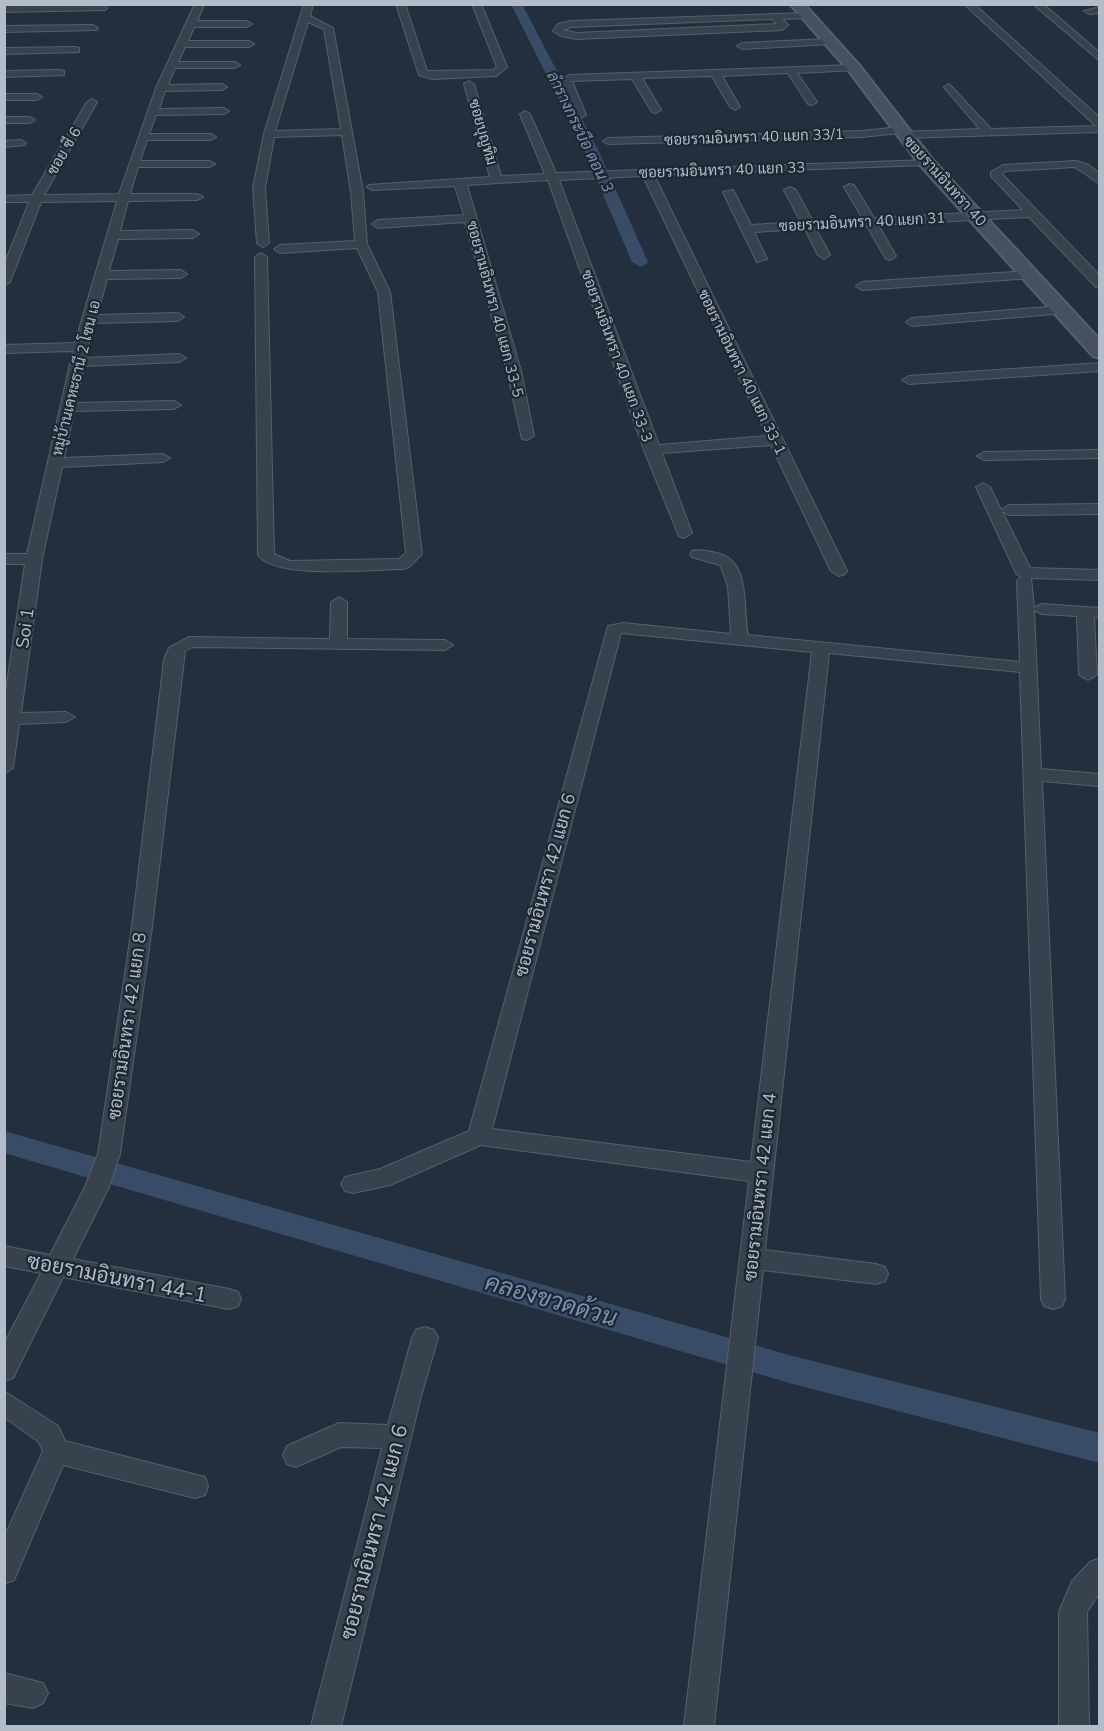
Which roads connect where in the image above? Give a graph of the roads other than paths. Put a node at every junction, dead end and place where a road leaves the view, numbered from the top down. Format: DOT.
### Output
graph roads {
  1 [pos="200,4"];
  2 [pos="309,4"];
  3 [pos="400,4"];
  4 [pos="476,4"];
  5 [pos="968,4"];
  6 [pos="1037,4"];
  7 [pos="102,8"];
  8 [pos="4,9"];
  9 [pos="800,10"];
  10 [pos="775,16"];
  11 [pos="304,17"];
  12 [pos="190,24"];
  13 [pos="247,24"];
  14 [pos="93,28"];
  15 [pos="4,29"];
  16 [pos="829,42"];
  17 [pos="181,44"];
  18 [pos="249,44"];
  19 [pos="742,46"];
  20 [pos="76,50"];
  21 [pos="4,51"];
  22 [pos="1100,58"];
  23 [pos="172,65"];
  24 [pos="235,65"];
  25 [pos="854,68"];
  26 [pos="791,71"];
  27 [pos="60,73"];
  28 [pos="715,73"];
  29 [pos="4,74"];
  30 [pos="634,74"];
  31 [pos="469,84"];
  32 [pos="222,87"];
  33 [pos="949,87"];
  34 [pos="161,88"];
  35 [pos="4,97"];
  36 [pos="37,97"];
  37 [pos="92,102"];
  38 [pos="812,102"];
  39 [pos="735,107"];
  40 [pos="656,110"];
  41 [pos="224,111"];
  42 [pos="152,112"];
  43 [pos="525,114"];
  44 [pos="581,115"];
  45 [pos="4,120"];
  46 [pos="30,120"];
  47 [pos="1100,124"];
  48 [pos="1100,129"];
  49 [pos="346,132"];
  50 [pos="901,132"];
  51 [pos="989,132"];
  52 [pos="269,134"];
  53 [pos="143,137"];
  54 [pos="211,137"];
  55 [pos="608,141"];
  56 [pos="4,144"];
  57 [pos="21,144"];
  58 [pos="926,162"];
  59 [pos="134,164"];
  60 [pos="209,164"];
  61 [pos="647,173"];
  62 [pos="552,177"];
  63 [pos="496,180"];
  64 [pos="1100,181"];
  65 [pos="460,182"];
  66 [pos="374,187"];
  67 [pos="850,187"];
  68 [pos="790,190"];
  69 [pos="729,192"];
  70 [pos="197,197"];
  71 [pos="123,198"];
  72 [pos="4,199"];
  73 [pos="36,199"];
  74 [pos="1031,213"];
  75 [pos="975,216"];
  76 [pos="470,218"];
  77 [pos="868,222"];
  78 [pos="378,224"];
  79 [pos="808,226"];
  80 [pos="748,229"];
  81 [pos="193,234"];
  82 [pos="113,236"];
  83 [pos="361,244"];
  84 [pos="254,247"];
  85 [pos="280,249"];
  86 [pos="824,255"];
  87 [pos="890,256"];
  88 [pos="261,257"];
  89 [pos="761,259"];
  90 [pos="181,274"];
  91 [pos="102,275"];
  92 [pos="1028,275"];
  93 [pos="4,282"];
  94 [pos="1100,284"];
  95 [pos="862,286"];
  96 [pos="1060,310"];
  97 [pos="178,317"];
  98 [pos="89,319"];
  99 [pos="912,322"];
  100 [pos="1091,335"];
  101 [pos="81,346"];
  102 [pos="4,349"];
  103 [pos="179,358"];
  104 [pos="79,362"];
  105 [pos="1099,364"];
  106 [pos="909,380"];
  107 [pos="174,405"];
  108 [pos="68,407"];
  109 [pos="527,436"];
  110 [pos="774,440"];
  111 [pos="651,450"];
  112 [pos="1100,454"];
  113 [pos="984,456"];
  114 [pos="163,458"];
  115 [pos="55,464"];
  116 [pos="983,488"];
  117 [pos="1100,509"];
  118 [pos="1009,510"];
  119 [pos="684,533"];
  120 [pos="698,554"];
  121 [pos="4,559"];
  122 [pos="34,560"];
  123 [pos="839,571"];
  124 [pos="1100,575"];
  125 [pos="1025,581"];
  126 [pos="339,602"];
  127 [pos="1042,609"];
  128 [pos="1092,612"];
  129 [pos="741,640"];
  130 [pos="338,644"];
  131 [pos="446,645"];
  132 [pos="821,648"];
  133 [pos="1027,668"];
  134 [pos="1088,675"];
  135 [pos="66,717"];
  136 [pos="13,719"];
  137 [pos="4,768"];
  138 [pos="1033,774"];
  139 [pos="1100,780"];
  140 [pos="479,1136"];
  141 [pos="762,1173"];
  142 [pos="353,1184"];
  143 [pos="4,1256"];
  144 [pos="752,1259"];
  145 [pos="57,1267"];
  146 [pos="876,1274"];
  147 [pos="229,1299"];
  148 [pos="1053,1299"];
  149 [pos="425,1338"];
  150 [pos="4,1370"];
  151 [pos="4,1402"];
  152 [pos="398,1437"];
  153 [pos="56,1451"];
  154 [pos="296,1455"];
  155 [pos="195,1486"];
  156 [pos="4,1571"];
  157 [pos="1100,1571"];
  158 [pos="4,1688"];
  159 [pos="33,1693"];
  160 [pos="326,1726"];
  161 [pos="699,1726"];
  162 [pos="1074,1726"];
  1 -- 12 [label="street, หมู่บ้านเคหะธานี 2 โซน เอ"];
  2 -- 11 [label="street"];
  3 -- 4 [label="street"];
  5 -- 47 [label="street"];
  6 -- 22 [label="street"];
  7 -- 8 [label="street"];
  9 -- 10 [label="street"];
  9 -- 16 [label="street, ซอยรามอินทรา 40"];
  10 -- 10 [label="street"];
  11 -- 49 [label="street"];
  11 -- 52 [label="street"];
  12 -- 13 [label="street"];
  12 -- 17 [label="street, หมู่บ้านเคหะธานี 2 โซน เอ"];
  14 -- 15 [label="street"];
  16 -- 19 [label="street"];
  16 -- 25 [label="street, ซอยรามอินทรา 40"];
  17 -- 18 [label="street"];
  17 -- 23 [label="street, หมู่บ้านเคหะธานี 2 โซน เอ"];
  20 -- 21 [label="street"];
  23 -- 24 [label="street"];
  23 -- 34 [label="street, หมู่บ้านเคหะธานี 2 โซน เอ"];
  25 -- 26 [label="street"];
  25 -- 50 [label="street, ซอยรามอินทรา 40"];
  26 -- 28 [label="street"];
  26 -- 38 [label="street"];
  27 -- 29 [label="street"];
  28 -- 30 [label="street"];
  28 -- 39 [label="street"];
  30 -- 40 [label="street"];
  30 -- 44 [label="street"];
  31 -- 63 [label="street, ซอยบุญทิม"];
  32 -- 34 [label="street"];
  33 -- 51 [label="street"];
  34 -- 42 [label="street, หมู่บ้านเคหะธานี 2 โซน เอ"];
  35 -- 36 [label="street"];
  37 -- 73 [label="street, ซอย ซี 6"];
  41 -- 42 [label="street"];
  42 -- 53 [label="street, หมู่บ้านเคหะธานี 2 โซน เอ"];
  43 -- 62 [label="street, ซอยรามอินทรา 40 แยก 33-3"];
  45 -- 46 [label="street"];
  48 -- 51 [label="street, ซอยรามอินทรา 40 แยก 33/1"];
  49 -- 52 [label="street"];
  49 -- 83 [label="street"];
  50 -- 51 [label="street, ซอยรามอินทรา 40 แยก 33/1"];
  50 -- 55 [label="street, ซอยรามอินทรา 40 แยก 33/1"];
  50 -- 58 [label="street, ซอยรามอินทรา 40"];
  52 -- 84 [label="street"];
  53 -- 54 [label="street"];
  53 -- 59 [label="street, หมู่บ้านเคหะธานี 2 โซน เอ"];
  56 -- 57 [label="street"];
  58 -- 61 [label="street, ซอยรามอินทรา 40 แยก 33"];
  58 -- 75 [label="street, ซอยรามอินทรา 40"];
  59 -- 60 [label="street"];
  59 -- 71 [label="street, หมู่บ้านเคหะธานี 2 โซน เอ"];
  61 -- 62 [label="street, ซอยรามอินทรา 40 แยก 33"];
  61 -- 110 [label="street, ซอยรามอินทรา 40 แยก 33-1"];
  62 -- 63 [label="street, ซอยรามอินทรา 40 แยก 33"];
  62 -- 111 [label="street, ซอยรามอินทรา 40 แยก 33-3"];
  63 -- 65 [label="street, ซอยรามอินทรา 40 แยก 33"];
  64 -- 74 [label="street"];
  65 -- 66 [label="street, ซอยรามอินทรา 40 แยก 33"];
  65 -- 76 [label="street, ซอยรามอินทรา 40 แยก 33-5"];
  67 -- 77 [label="street"];
  68 -- 79 [label="street"];
  69 -- 80 [label="street"];
  70 -- 71 [label="street"];
  71 -- 73 [label="street"];
  71 -- 82 [label="street, หมู่บ้านเคหะธานี 2 โซน เอ"];
  72 -- 73 [label="street"];
  73 -- 93 [label="street, ซอย ซี 6"];
  74 -- 75 [label="street, ซอยรามอินทรา 40 แยก 31"];
  74 -- 94 [label="street"];
  75 -- 77 [label="street, ซอยรามอินทรา 40 แยก 31"];
  75 -- 92 [label="street, ซอยรามอินทรา 40"];
  76 -- 78 [label="street"];
  76 -- 109 [label="street, ซอยรามอินทรา 40 แยก 33-5"];
  77 -- 79 [label="street, ซอยรามอินทรา 40 แยก 31"];
  77 -- 87 [label="street"];
  79 -- 80 [label="street, ซอยรามอินทรา 40 แยก 31"];
  79 -- 86 [label="street"];
  80 -- 89 [label="street"];
  81 -- 82 [label="street"];
  82 -- 91 [label="street, หมู่บ้านเคหะธานี 2 โซน เอ"];
  83 -- 85 [label="street"];
  83 -- 88 [label="street"];
  84 -- 85 [label="street"];
  84 -- 88 [label="street"];
  85 -- 88 [label="street"];
  90 -- 91 [label="street"];
  91 -- 98 [label="street, หมู่บ้านเคหะธานี 2 โซน เอ"];
  92 -- 95 [label="street"];
  92 -- 96 [label="street, ซอยรามอินทรา 40"];
  96 -- 99 [label="street"];
  96 -- 100 [label="street, ซอยรามอินทรา 40"];
  97 -- 98 [label="street"];
  98 -- 101 [label="street, หมู่บ้านเคหะธานี 2 โซน เอ"];
  100 -- 105 [label="street, ซอยรามอินทรา 40"];
  101 -- 102 [label="street"];
  101 -- 104 [label="street, หมู่บ้านเคหะธานี 2 โซน เอ"];
  103 -- 104 [label="street"];
  104 -- 108 [label="street, หมู่บ้านเคหะธานี 2 โซน เอ"];
  105 -- 106 [label="street"];
  107 -- 108 [label="street"];
  108 -- 115 [label="street, หมู่บ้านเคหะธานี 2 โซน เอ"];
  110 -- 111 [label="street"];
  110 -- 123 [label="street, ซอยรามอินทรา 40 แยก 33-1"];
  111 -- 119 [label="street, ซอยรามอินทรา 40 แยก 33-3"];
  112 -- 113 [label="street"];
  114 -- 115 [label="street"];
  115 -- 122 [label="street, หมู่บ้านเคหะธานี 2 โซน เอ"];
  116 -- 124 [label="street"];
  117 -- 118 [label="street"];
  120 -- 129 [label="street"];
  121 -- 122 [label="street"];
  122 -- 136 [label="street, Soi 1"];
  125 -- 133 [label="street"];
  126 -- 130 [label="street"];
  127 -- 128 [label="street"];
  128 -- 134 [label="street"];
  129 -- 132 [label="street"];
  129 -- 140 [label="street, ซอยรามอินทรา 42 แยก 6"];
  130 -- 131 [label="street"];
  130 -- 145 [label="street, ซอยรามอินทรา 42 แยก 8"];
  132 -- 133 [label="street"];
  132 -- 141 [label="street, ซอยรามอินทรา 42 แยก 4"];
  133 -- 138 [label="street"];
  135 -- 136 [label="street"];
  136 -- 137 [label="street, Soi 1"];
  138 -- 139 [label="street"];
  138 -- 148 [label="street"];
  140 -- 141 [label="street"];
  140 -- 142 [label="street"];
  141 -- 144 [label="street, ซอยรามอินทรา 42 แยก 4"];
  143 -- 145 [label="street, ซอยรามอินทรา 44-1"];
  144 -- 146 [label="street"];
  144 -- 161 [label="street, ซอยรามอินทรา 42 แยก 4"];
  145 -- 147 [label="street, ซอยรามอินทรา 44-1"];
  145 -- 150 [label="street, ซอยรามอินทรา 42 แยก 8"];
  149 -- 152 [label="street, ซอยรามอินทรา 42 แยก 6"];
  151 -- 153 [label="street"];
  152 -- 154 [label="street"];
  152 -- 160 [label="street, ซอยรามอินทรา 42 แยก 6"];
  153 -- 155 [label="street"];
  153 -- 156 [label="street"];
  157 -- 162 [label="street"];
  158 -- 159 [label="street"];
}
